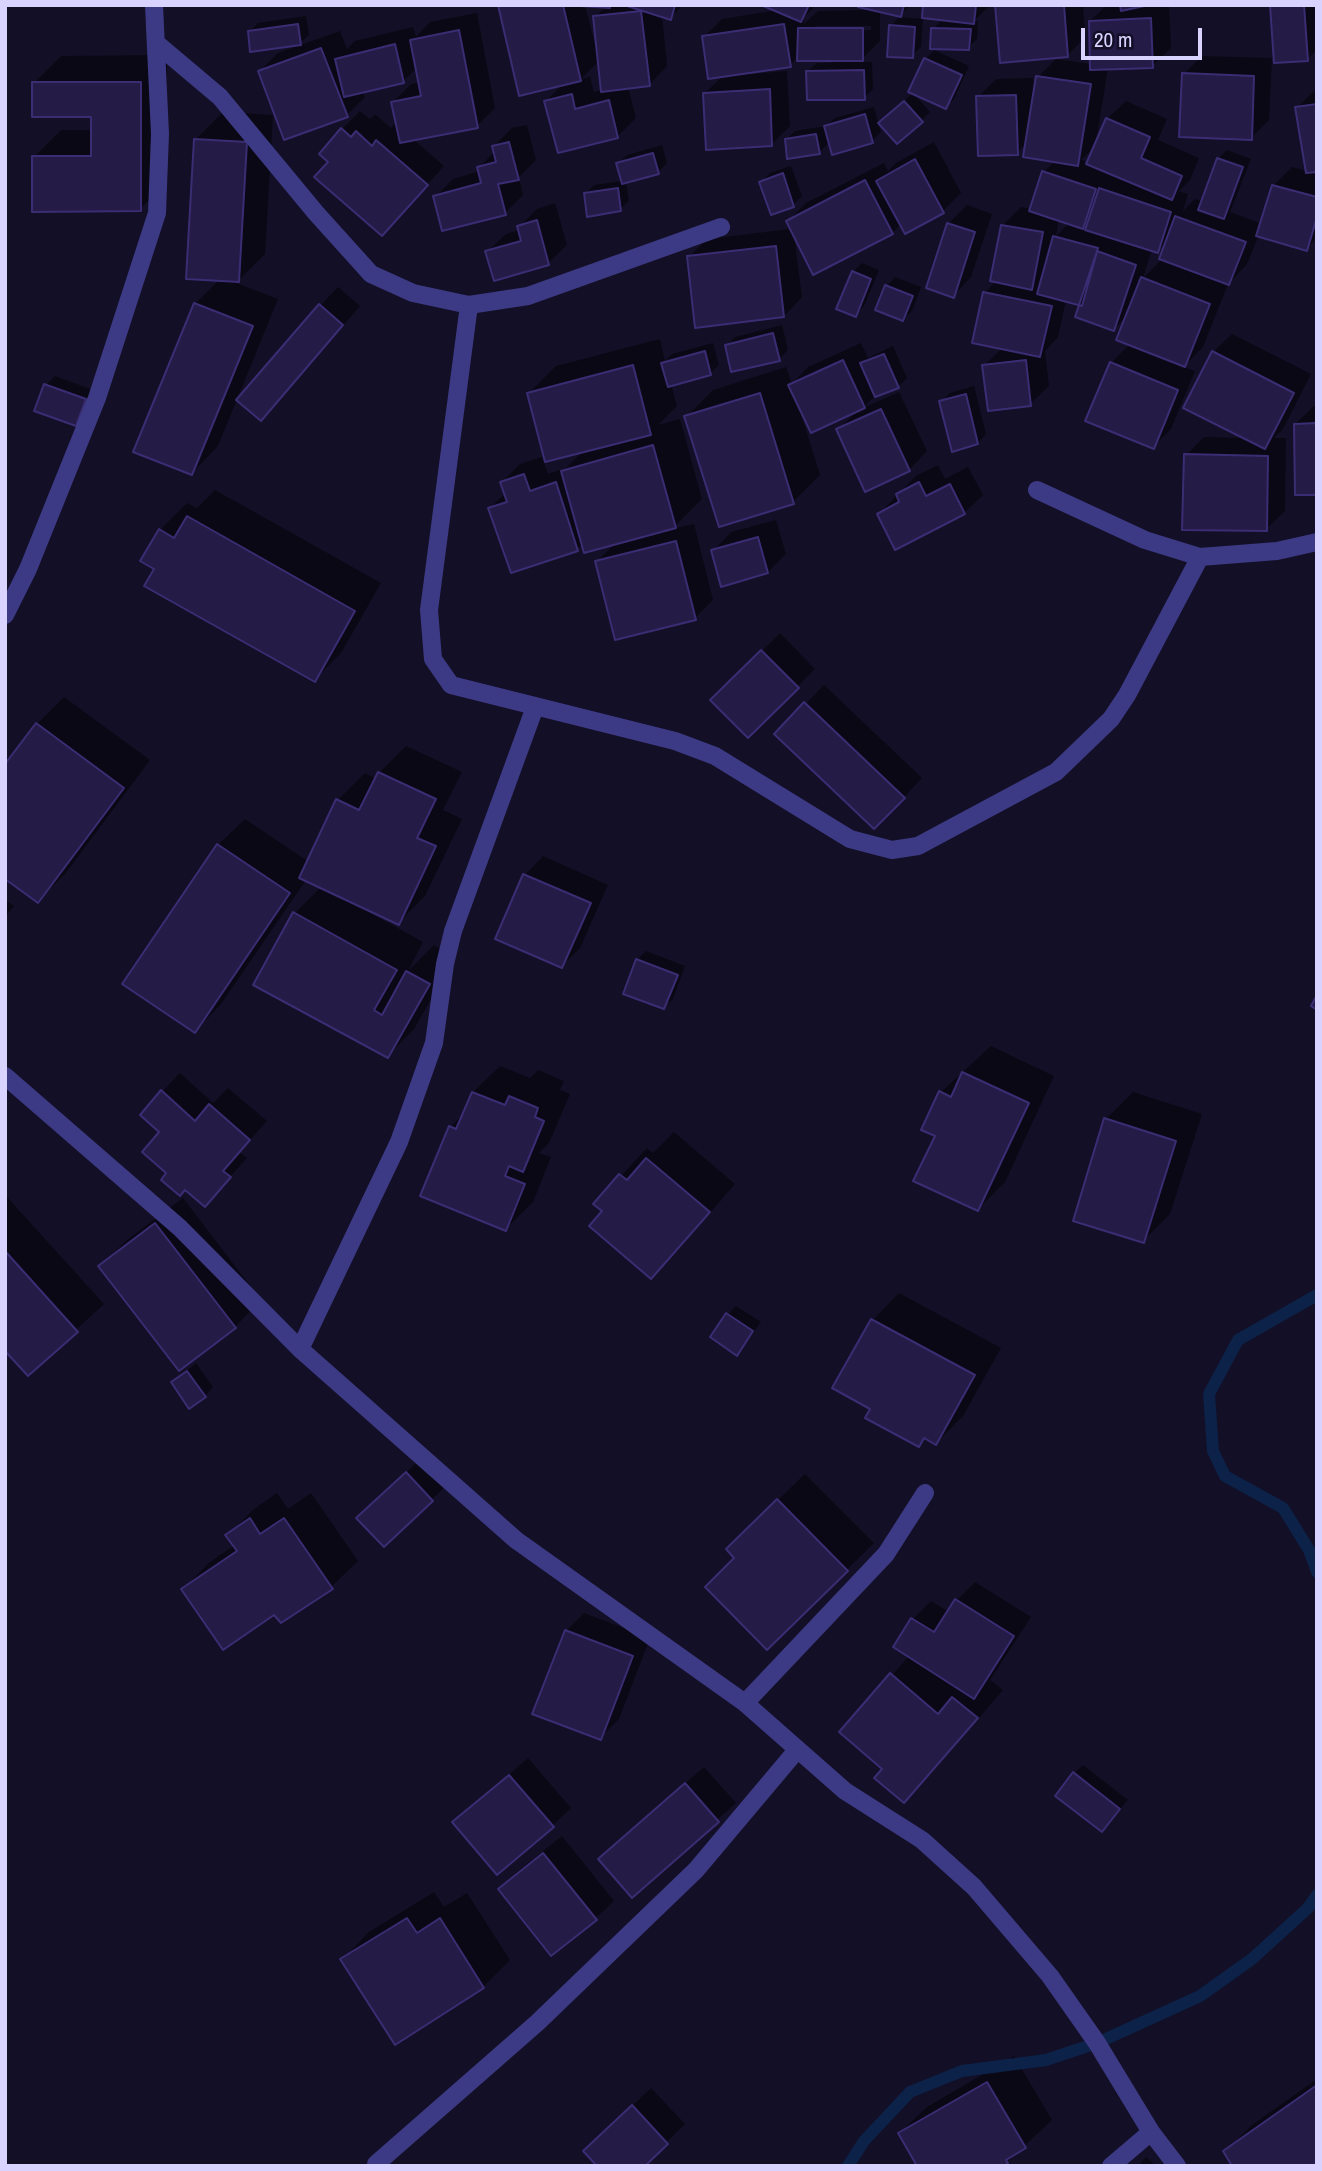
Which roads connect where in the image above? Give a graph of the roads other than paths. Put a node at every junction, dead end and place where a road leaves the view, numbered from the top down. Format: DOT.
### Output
graph roads {
  1 [pos="154,5"];
  2 [pos="156,43"];
  3 [pos="721,227"];
  4 [pos="469,305"];
  5 [pos="1037,490"];
  6 [pos="1317,542"];
  7 [pos="1200,557"];
  8 [pos="5,615"];
  9 [pos="535,707"];
  10 [pos="5,1076"];
  11 [pos="300,1349"];
  12 [pos="925,1493"];
  13 [pos="745,1703"];
  14 [pos="797,1750"];
  15 [pos="1151,2132"];
  16 [pos="376,2164"];
  17 [pos="1111,2166"];
  18 [pos="1177,2166"];
  1 -- 2 [label="street"];
  2 -- 4 [label="street"];
  2 -- 8 [label="street"];
  3 -- 4 [label="street"];
  4 -- 9 [label="street"];
  5 -- 7 [label="street"];
  6 -- 7 [label="street"];
  7 -- 9 [label="street"];
  9 -- 11 [label="street"];
  10 -- 11 [label="street"];
  11 -- 13 [label="street"];
  12 -- 13 [label="street"];
  13 -- 14 [label="street"];
  14 -- 15 [label="street"];
  14 -- 16 [label="street"];
  15 -- 17 [label="street"];
  15 -- 18 [label="street"];
}
